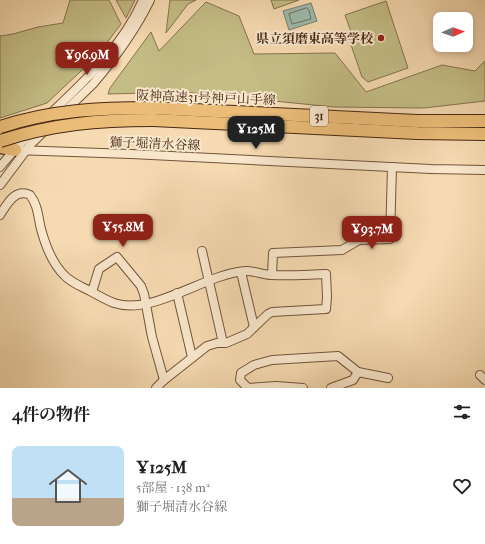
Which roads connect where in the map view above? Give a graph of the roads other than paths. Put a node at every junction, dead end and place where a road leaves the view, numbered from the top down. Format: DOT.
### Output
graph roads {
  1 [pos="142,0"];
  2 [pos="150,0"];
  3 [pos="485,121"];
  4 [pos="0,128"];
  5 [pos="485,134"];
  6 [pos="0,141"];
  7 [pos="0,147"];
  8 [pos="20,150"];
  9 [pos="0,153"];
  10 [pos="392,167"];
  11 [pos="0,168"];
  12 [pos="485,170"];
  13 [pos="0,185"];
  14 [pos="0,215"];
  15 [pos="202,251"];
  16 [pos="241,272"];
  17 [pos="272,275"];
  18 [pos="209,281"];
  19 [pos="92,292"];
  20 [pos="177,293"];
  21 [pos="145,304"];
  22 [pos="254,327"];
  23 [pos="223,343"];
  24 [pos="192,357"];
  25 [pos="358,372"];
  26 [pos="388,378"];
  27 [pos="164,380"];
  28 [pos="156,388"];
  29 [pos="248,388"];
  30 [pos="303,388"];
  31 [pos="331,388"];
  1 -- 8 [label="street"];
  2 -- 8 [label="street"];
  3 -- 4 [label="highway, 阪神高速31号神戸山手線 / 31, bridge"];
  5 -- 6 [label="highway, 阪神高速31号神戸山手線 / 31, bridge"];
  7 -- 8 [label="highway"];
  8 -- 9 [label="highway"];
  8 -- 10 [label="street, 獅子堀清水谷線"];
  8 -- 11 [label="street"];
  8 -- 13 [label="street"];
  10 -- 12 [label="street, 獅子堀清水谷線"];
  10 -- 17 [label="street"];
  14 -- 19 [label="street"];
  15 -- 18 [label="street"];
  16 -- 17 [label="street"];
  16 -- 18 [label="street"];
  16 -- 22 [label="street"];
  17 -- 22 [label="street"];
  18 -- 20 [label="street"];
  18 -- 23 [label="street"];
  19 -- 21 [label="street"];
  19 -- 21 [label="street"];
  20 -- 21 [label="street"];
  20 -- 24 [label="street"];
  21 -- 27 [label="street"];
  22 -- 23 [label="street"];
  23 -- 24 [label="street"];
  24 -- 27 [label="street"];
  25 -- 26 [label="street"];
  25 -- 29 [label="street"];
  25 -- 31 [label="street"];
  27 -- 28 [label="street"];
  29 -- 30 [label="street"];
}
